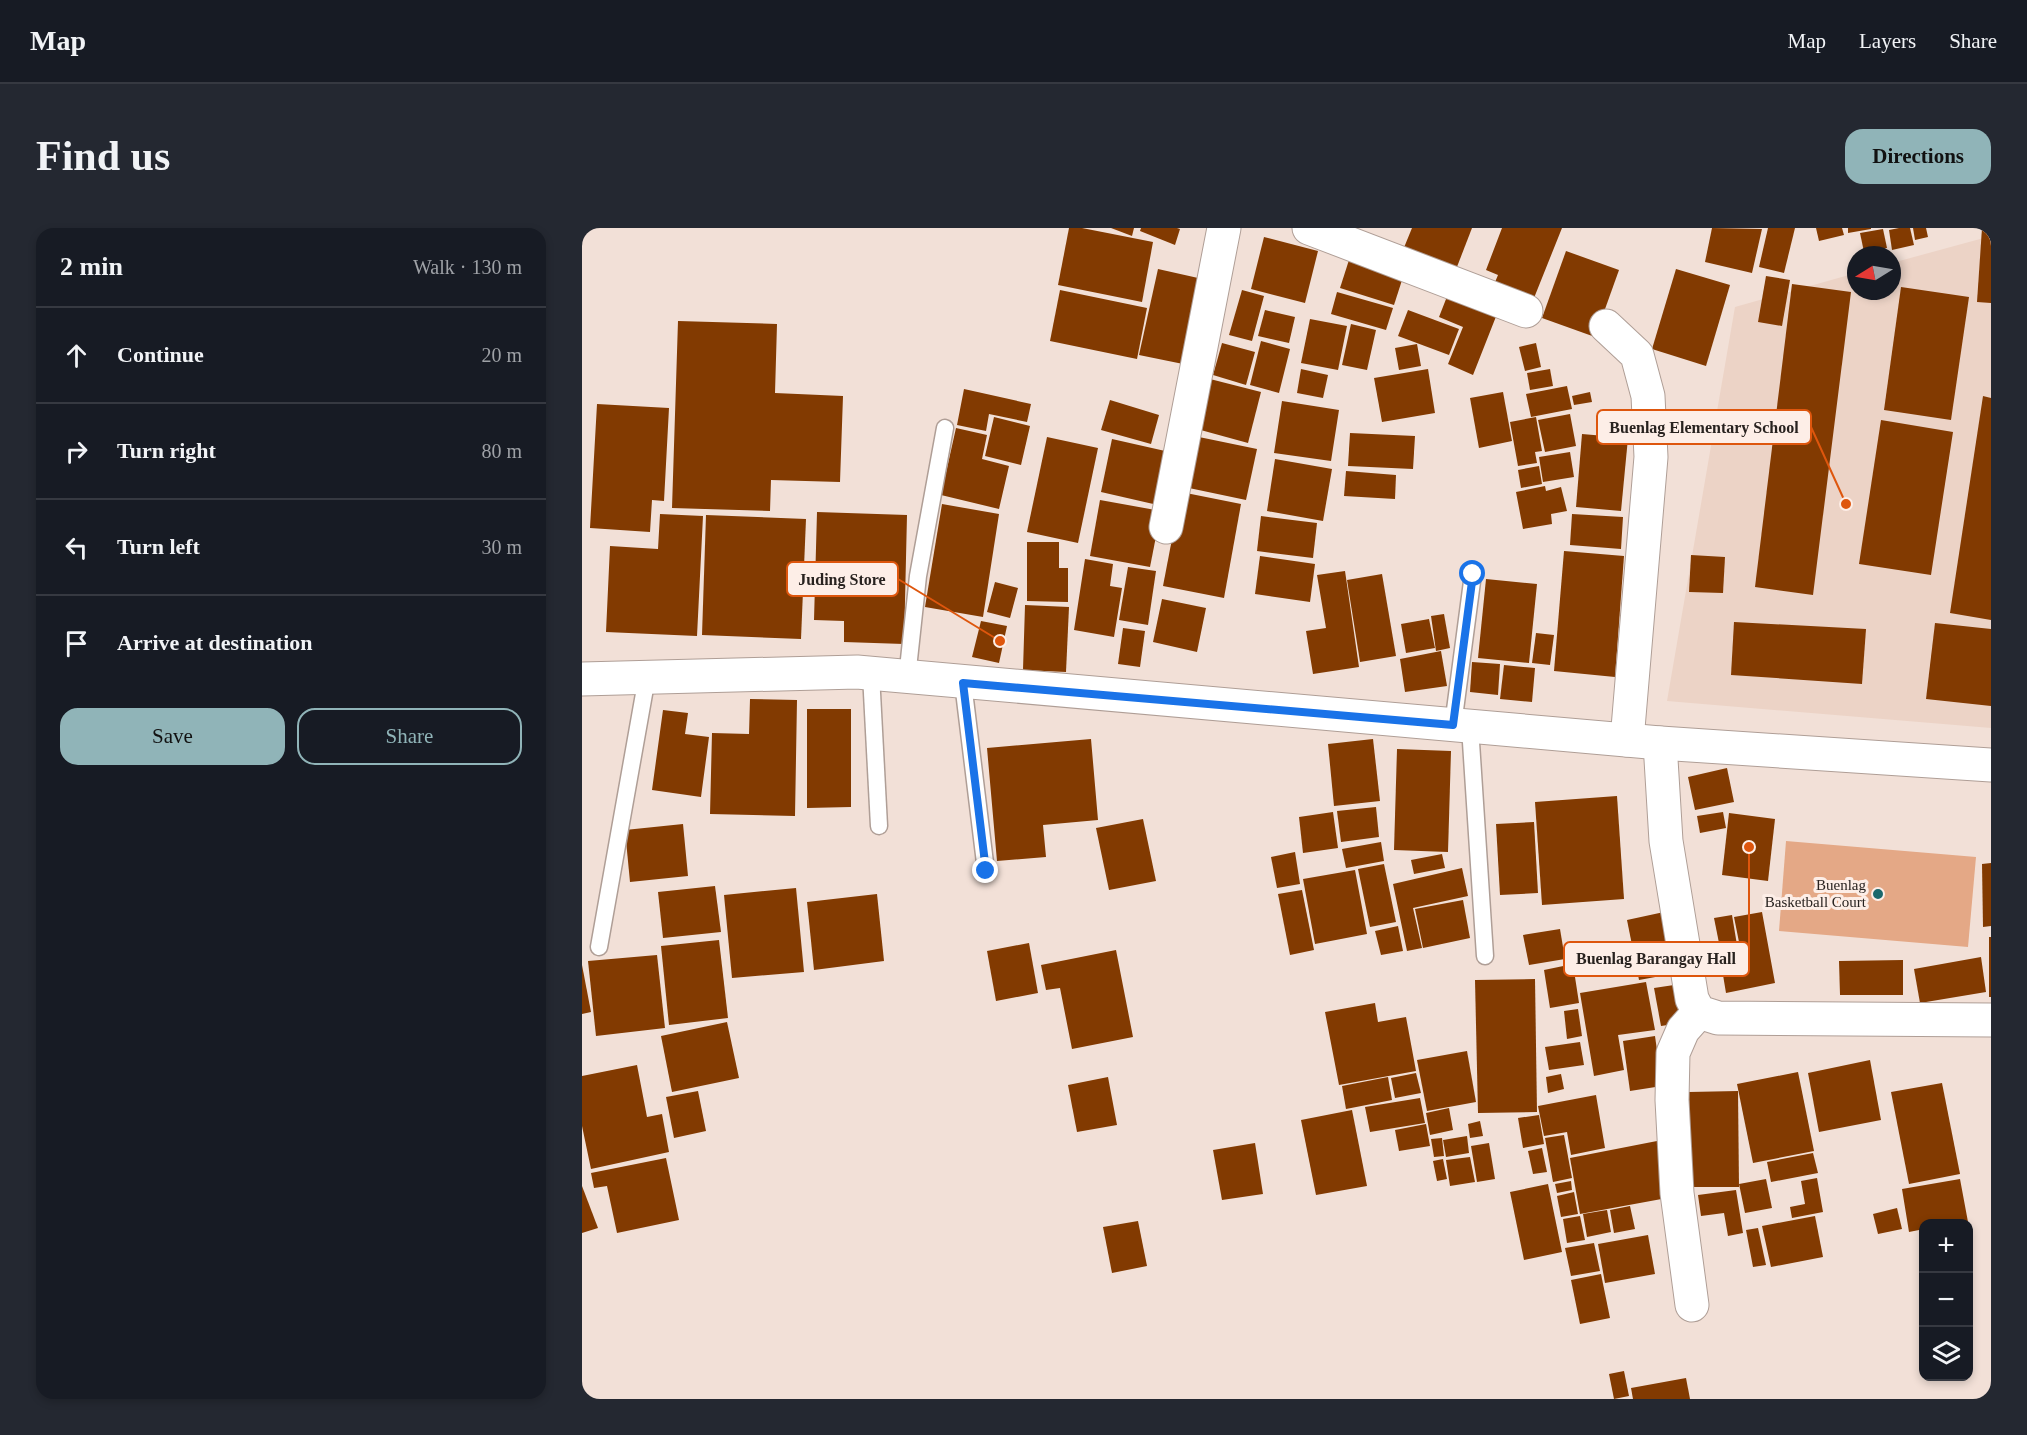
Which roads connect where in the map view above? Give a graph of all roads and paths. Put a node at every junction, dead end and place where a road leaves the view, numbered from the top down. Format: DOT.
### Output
graph roads {
  1 [pos="1224,228"];
  2 [pos="1309,228"];
  3 [pos="1526,311"];
  4 [pos="1606,326"];
  5 [pos="945,428"];
  6 [pos="1166,527"];
  7 [pos="1473,574"];
  8 [pos="871,674"];
  9 [pos="647,677"];
  10 [pos="907,678"];
  11 [pos="582,679"];
  12 [pos="963,683"];
  13 [pos="1461,726"];
  14 [pos="1627,740"];
  15 [pos="1660,743"];
  16 [pos="1991,765"];
  17 [pos="879,826"];
  18 [pos="986,871"];
  19 [pos="599,947"];
  20 [pos="1485,956"];
  21 [pos="1699,1012"];
  22 [pos="1991,1020"];
  23 [pos="1692,1305"];
  1 -- 6 [label="street"];
  2 -- 3 [label="street"];
  4 -- 14 [label="street"];
  5 -- 10 [label="lane"];
  7 -- 13 [label="lane"];
  8 -- 9 [label="street"];
  8 -- 10 [label="street"];
  8 -- 17 [label="lane"];
  9 -- 11 [label="street"];
  9 -- 19 [label="lane"];
  10 -- 12 [label="street"];
  12 -- 13 [label="street"];
  12 -- 18 [label="lane"];
  13 -- 14 [label="street"];
  13 -- 20 [label="lane"];
  14 -- 15 [label="street"];
  15 -- 16 [label="street"];
  15 -- 21 [label="street"];
  21 -- 22 [label="street"];
  21 -- 23 [label="street"];
}
